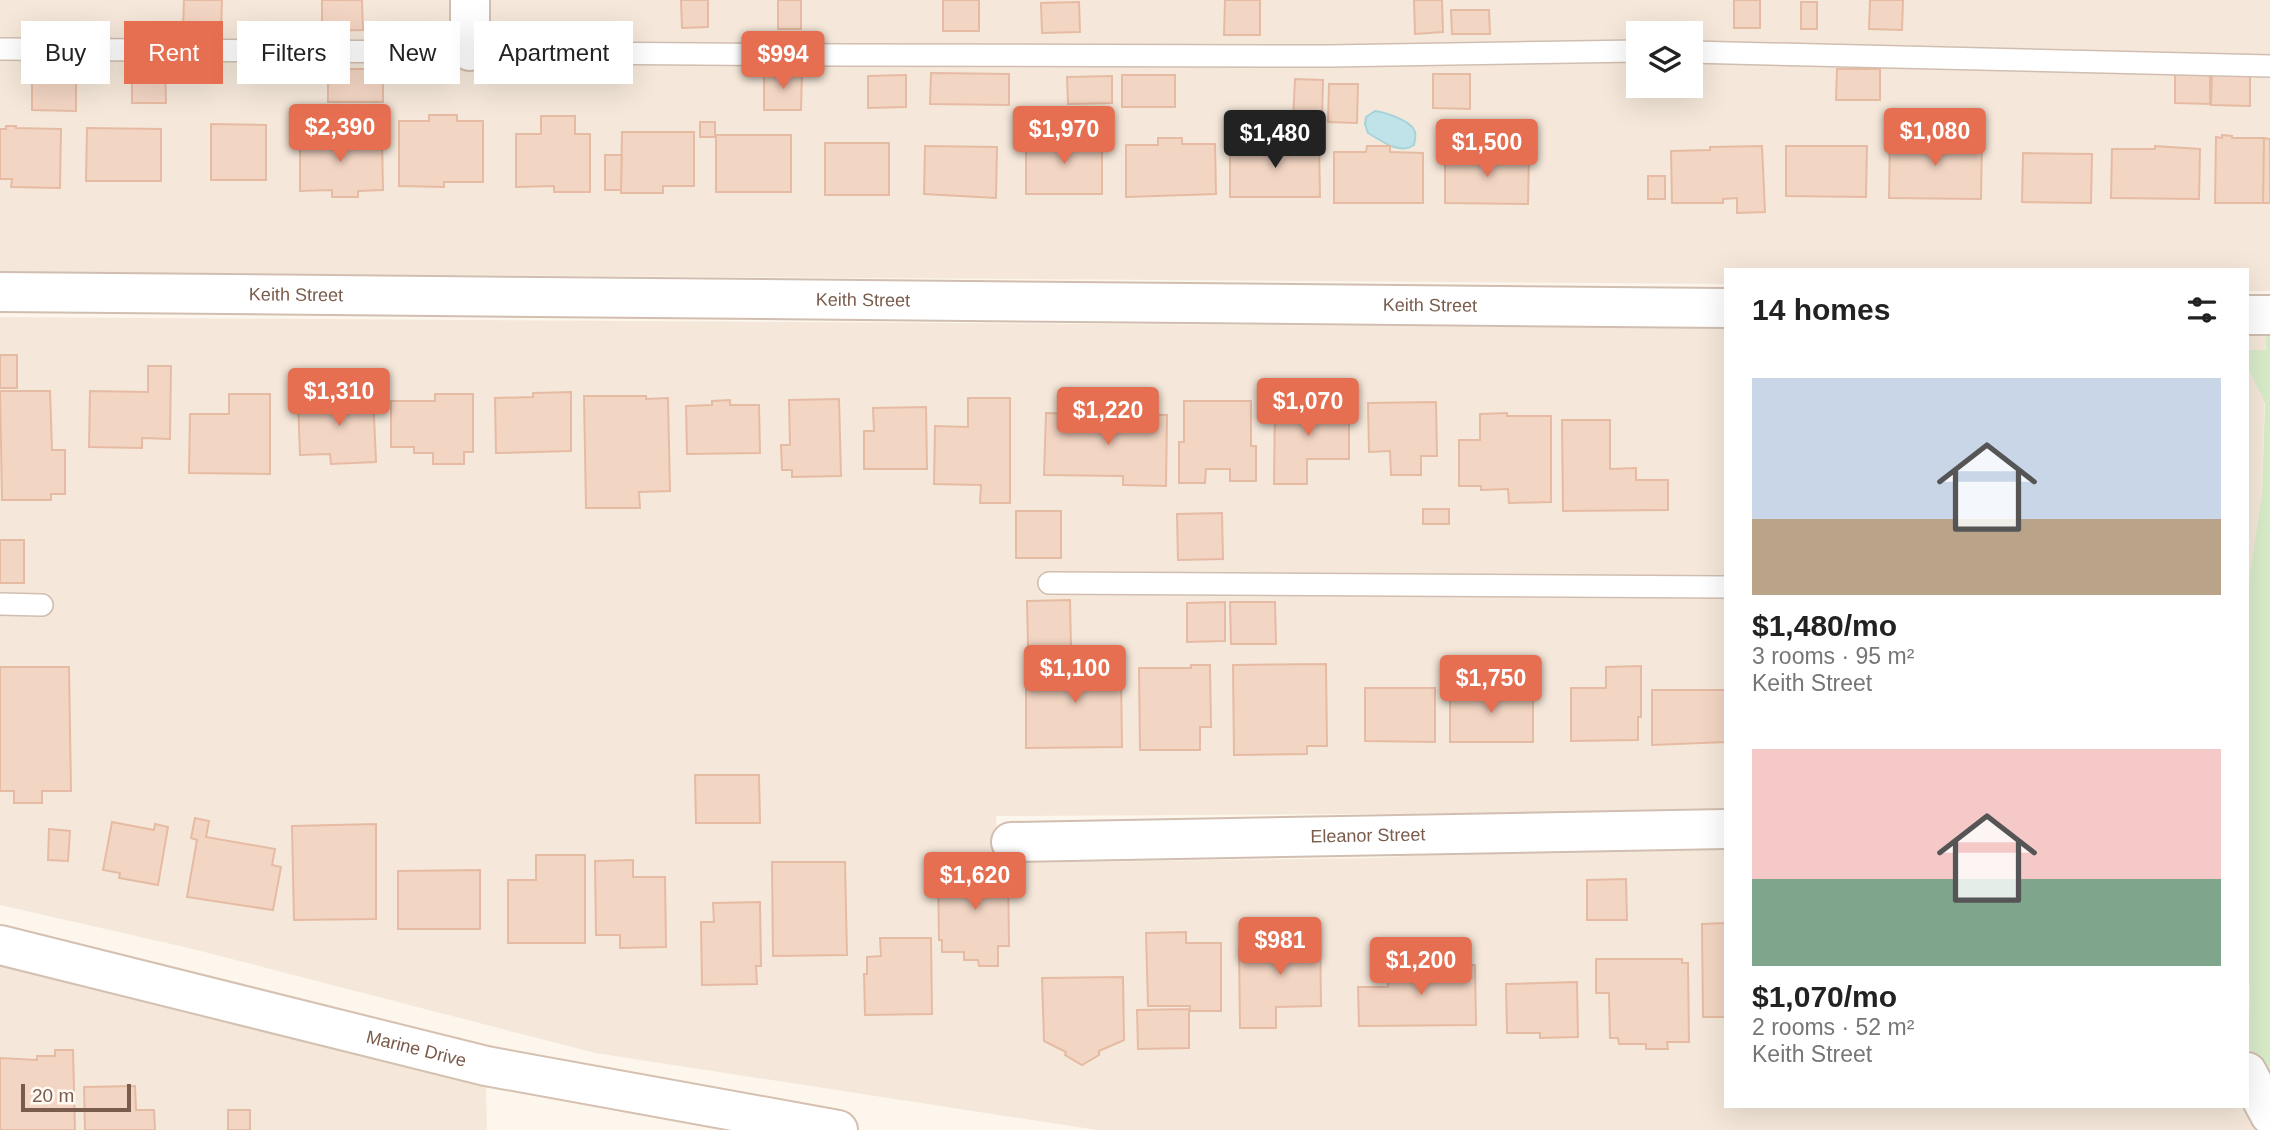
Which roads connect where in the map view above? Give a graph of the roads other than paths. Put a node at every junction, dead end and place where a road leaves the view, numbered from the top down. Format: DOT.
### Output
graph roads {
  1 [pos="470,0"];
  2 [pos="0,49"];
  3 [pos="470,51"];
  4 [pos="1626,51"];
  5 [pos="1703,52"];
  6 [pos="2270,66"];
  7 [pos="0,292"];
  8 [pos="1724,307"];
  9 [pos="2249,315"];
  10 [pos="2270,315"];
  11 [pos="1049,583"];
  12 [pos="1724,587"];
  13 [pos="0,604"];
  14 [pos="42,604"];
  15 [pos="1724,829"];
  16 [pos="1011,842"];
  17 [pos="0,945"];
  18 [pos="2249,1076"];
  19 [pos="2270,1115"];
  20 [pos="821,1129"];
  1 -- 3 [label="street"];
  2 -- 3 [label="lane"];
  3 -- 4 [label="lane"];
  5 -- 6 [label="lane"];
  7 -- 8 [label="street, Keith Street"];
  9 -- 10 [label="street"];
  11 -- 12 [label="lane"];
  13 -- 14 [label="lane"];
  15 -- 16 [label="street, Eleanor Street"];
  17 -- 20 [label="street, Marine Drive"];
  18 -- 19 [label="street"];
}
